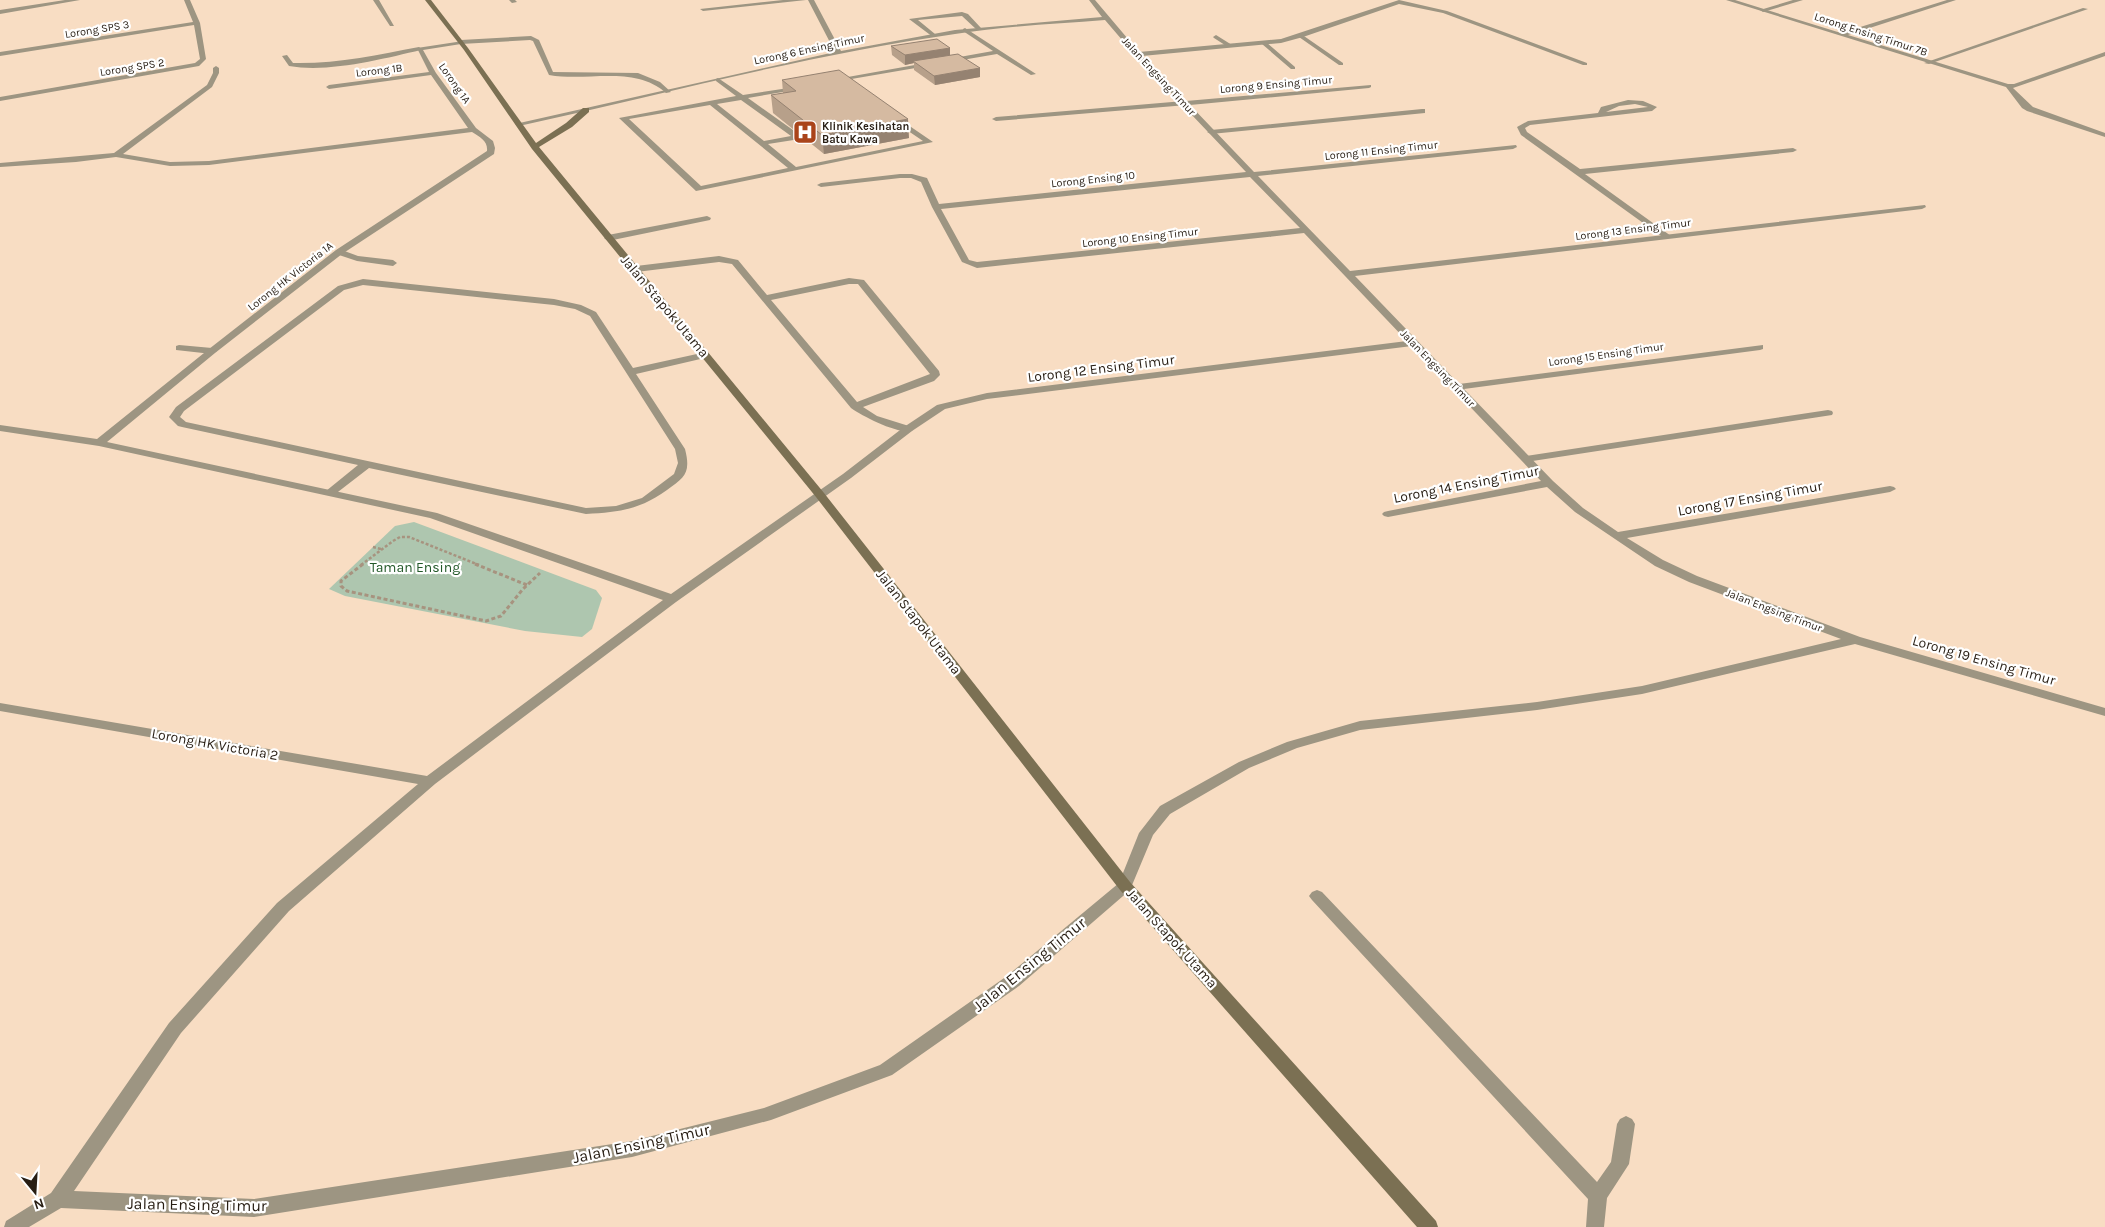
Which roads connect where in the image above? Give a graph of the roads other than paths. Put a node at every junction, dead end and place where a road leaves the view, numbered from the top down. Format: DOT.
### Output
graph roads {
  1 [pos="77,0"];
  2 [pos="187,0"];
  3 [pos="376,0"];
  4 [pos="428,0"];
  5 [pos="803,0"];
  6 [pos="811,0"];
  7 [pos="1092,0"];
  8 [pos="1098,0"];
  9 [pos="1729,0"];
  10 [pos="1800,0"];
  11 [pos="1953,0"];
  12 [pos="1403,1"];
  13 [pos="703,9"];
  14 [pos="2085,9"];
  15 [pos="1763,10"];
  16 [pos="0,12"];
  17 [pos="1107,18"];
  18 [pos="197,23"];
  19 [pos="392,25"];
  20 [pos="979,29"];
  21 [pos="966,30"];
  22 [pos="933,35"];
  23 [pos="1840,35"];
  24 [pos="1301,36"];
  25 [pos="1216,37"];
  26 [pos="461,42"];
  27 [pos="1264,43"];
  28 [pos="1230,46"];
  29 [pos="419,49"];
  30 [pos="997,52"];
  31 [pos="839,53"];
  32 [pos="0,54"];
  33 [pos="1137,54"];
  34 [pos="2105,54"];
  35 [pos="285,56"];
  36 [pos="1927,62"];
  37 [pos="1341,64"];
  38 [pos="1585,64"];
  39 [pos="216,68"];
  40 [pos="1292,68"];
  41 [pos="433,73"];
  42 [pos="1033,74"];
  43 [pos="843,79"];
  44 [pos="718,80"];
  45 [pos="824,82"];
  46 [pos="851,85"];
  47 [pos="805,86"];
  48 [pos="1369,86"];
  49 [pos="2008,86"];
  50 [pos="329,87"];
  51 [pos="668,92"];
  52 [pos="740,97"];
  53 [pos="0,99"];
  54 [pos="711,102"];
  55 [pos="1184,103"];
  56 [pos="586,110"];
  57 [pos="1422,111"];
  58 [pos="890,114"];
  59 [pos="1601,115"];
  60 [pos="996,119"];
  61 [pos="519,124"];
  62 [pos="473,130"];
  63 [pos="1211,132"];
  64 [pos="2105,135"];
  65 [pos="764,143"];
  66 [pos="534,147"];
  67 [pos="1513,147"];
  68 [pos="1793,150"];
  69 [pos="116,155"];
  70 [pos="0,165"];
  71 [pos="794,170"];
  72 [pos="1578,172"];
  73 [pos="1252,174"];
  74 [pos="821,185"];
  75 [pos="936,207"];
  76 [pos="1922,207"];
  77 [pos="707,218"];
  78 [pos="1306,230"];
  79 [pos="1667,236"];
  80 [pos="608,238"];
  81 [pos="339,252"];
  82 [pos="393,264"];
  83 [pos="636,269"];
  84 [pos="1348,274"];
  85 [pos="765,298"];
  86 [pos="1414,343"];
  87 [pos="1760,347"];
  88 [pos="179,348"];
  89 [pos="212,351"];
  90 [pos="706,355"];
  91 [pos="630,372"];
  92 [pos="1456,387"];
  93 [pos="855,406"];
  94 [pos="1828,413"];
  95 [pos="0,428"];
  96 [pos="908,429"];
  97 [pos="98,443"];
  98 [pos="1526,459"];
  99 [pos="368,463"];
  100 [pos="1549,483"];
  101 [pos="1890,489"];
  102 [pos="330,493"];
  103 [pos="820,495"];
  104 [pos="1388,514"];
  105 [pos="1616,536"];
  106 [pos="672,599"];
  107 [pos="1855,640"];
  108 [pos="0,707"];
  109 [pos="2105,712"];
  110 [pos="430,781"];
  111 [pos="1125,886"];
  112 [pos="1318,896"];
  113 [pos="1626,1124"];
  114 [pos="1598,1196"];
  115 [pos="58,1200"];
  116 [pos="14,1227"];
  117 [pos="1429,1227"];
  118 [pos="1595,1227"];
  1 -- 16 [label="street"];
  2 -- 18 [label="street, Lorong SPS 2"];
  3 -- 19 [label="street"];
  4 -- 26 [label="main road, Jalan Stapok Utama"];
  5 -- 13 [label="street"];
  6 -- 31 [label="street"];
  7 -- 8 [label="street"];
  7 -- 17 [label="street, Jalan Engsing Timur"];
  9 -- 15 [label="street, Lorong Ensing Timur 7B"];
  10 -- 15 [label="street"];
  11 -- 23 [label="street"];
  12 -- 24 [label="street"];
  12 -- 38 [label="street"];
  14 -- 36 [label="street"];
  15 -- 23 [label="street, Lorong Ensing Timur 7B"];
  17 -- 20 [label="street, Lorong 6 Ensing Timur"];
  17 -- 33 [label="street, Jalan Engsing Timur"];
  18 -- 32 [label="street, Lorong SPS 3"];
  18 -- 53 [label="street, Lorong SPS 2"];
  20 -- 21 [label="street, Lorong 6 Ensing Timur"];
  20 -- 22 [label="street"];
  21 -- 22 [label="street, Lorong 6 Ensing Timur"];
  21 -- 30 [label="street"];
  22 -- 31 [label="street, Lorong 6 Ensing Timur"];
  23 -- 36 [label="street, Lorong Ensing Timur 7B"];
  24 -- 27 [label="street"];
  24 -- 37 [label="street"];
  25 -- 28 [label="street"];
  26 -- 29 [label="street"];
  26 -- 51 [label="street"];
  26 -- 61 [label="main road, Jalan Stapok Utama"];
  27 -- 28 [label="street"];
  27 -- 40 [label="street"];
  28 -- 33 [label="street"];
  29 -- 35 [label="street"];
  29 -- 41 [label="street, Lorong 1A"];
  30 -- 42 [label="street"];
  30 -- 43 [label="street"];
  31 -- 44 [label="street, Lorong 6 Ensing Timur"];
  33 -- 55 [label="street, Jalan Engsing Timur"];
  34 -- 49 [label="street"];
  36 -- 49 [label="street, Lorong Ensing Timur 7B"];
  39 -- 69 [label="street"];
  41 -- 50 [label="street, Lorong 1B"];
  41 -- 62 [label="street, Lorong 1A"];
  43 -- 45 [label="street"];
  43 -- 46 [label="street"];
  44 -- 51 [label="street, Lorong 6 Ensing Timur"];
  44 -- 52 [label="street"];
  47 -- 52 [label="street"];
  48 -- 55 [label="street, Lorong 9 Ensing Timur"];
  49 -- 64 [label="street"];
  51 -- 56 [label="street, Lorong 6 Ensing Timur"];
  52 -- 54 [label="street"];
  52 -- 65 [label="street"];
  54 -- 65 [label="street"];
  54 -- 71 [label="street"];
  55 -- 60 [label="street, Lorong 9 Ensing Timur"];
  55 -- 63 [label="street, Jalan Engsing Timur"];
  56 -- 61 [label="street, Lorong 6 Ensing Timur"];
  56 -- 66 [label="main road"];
  57 -- 63 [label="street"];
  58 -- 71 [label="street"];
  59 -- 59 [label="street"];
  59 -- 72 [label="street"];
  61 -- 66 [label="main road, Jalan Stapok Utama"];
  62 -- 69 [label="street"];
  62 -- 81 [label="street, Lorong HK Victoria 1A"];
  63 -- 73 [label="street, Jalan Engsing Timur"];
  65 -- 71 [label="street"];
  66 -- 80 [label="main road, Jalan Stapok Utama"];
  67 -- 73 [label="street, Lorong 11 Ensing Timur"];
  68 -- 72 [label="street"];
  69 -- 70 [label="street"];
  72 -- 79 [label="street"];
  73 -- 75 [label="street, Lorong Ensing 10"];
  73 -- 78 [label="street, Jalan Engsing Timur"];
  74 -- 75 [label="street"];
  75 -- 78 [label="street, Lorong 10 Ensing Timur"];
  76 -- 79 [label="street, Lorong 13 Ensing Timur"];
  77 -- 80 [label="street"];
  78 -- 84 [label="street, Jalan Engsing Timur"];
  79 -- 84 [label="street, Lorong 13 Ensing Timur"];
  80 -- 83 [label="main road, Jalan Stapok Utama"];
  81 -- 82 [label="street"];
  81 -- 89 [label="street, Lorong HK Victoria 1A"];
  83 -- 85 [label="street"];
  83 -- 90 [label="main road, Jalan Stapok Utama"];
  84 -- 86 [label="street, Jalan Engsing Timur"];
  85 -- 93 [label="street"];
  85 -- 93 [label="street"];
  86 -- 92 [label="street, Jalan Engsing Timur"];
  86 -- 96 [label="street, Lorong 12 Ensing Timur"];
  87 -- 92 [label="street, Lorong 15 Ensing Timur"];
  88 -- 89 [label="street"];
  89 -- 97 [label="street, Lorong HK Victoria 1A"];
  90 -- 91 [label="street"];
  90 -- 103 [label="main road, Jalan Stapok Utama"];
  91 -- 99 [label="street"];
  91 -- 99 [label="street"];
  92 -- 98 [label="street, Jalan Engsing Timur"];
  93 -- 96 [label="street"];
  94 -- 98 [label="street"];
  95 -- 97 [label="street"];
  96 -- 103 [label="street, Lorong 12 Ensing Timur"];
  97 -- 102 [label="street"];
  98 -- 100 [label="street, Jalan Engsing Timur"];
  99 -- 102 [label="street"];
  100 -- 104 [label="street, Lorong 14 Ensing Timur"];
  100 -- 105 [label="street, Jalan Engsing Timur"];
  101 -- 105 [label="street, Lorong 17 Ensing Timur"];
  102 -- 106 [label="street"];
  103 -- 106 [label="street"];
  103 -- 111 [label="main road, Jalan Stapok Utama"];
  105 -- 107 [label="street, Jalan Engsing Timur"];
  106 -- 110 [label="street"];
  107 -- 109 [label="street, Lorong 19 Ensing Timur"];
  107 -- 111 [label="street"];
  108 -- 110 [label="street, Lorong HK Victoria 2"];
  110 -- 115 [label="street"];
  111 -- 115 [label="street, Jalan Ensing Timur"];
  111 -- 117 [label="main road, Jalan Stapok Utama"];
  112 -- 114 [label="street"];
  113 -- 114 [label="street"];
  114 -- 118 [label="street"];
  115 -- 116 [label="street"];
}
